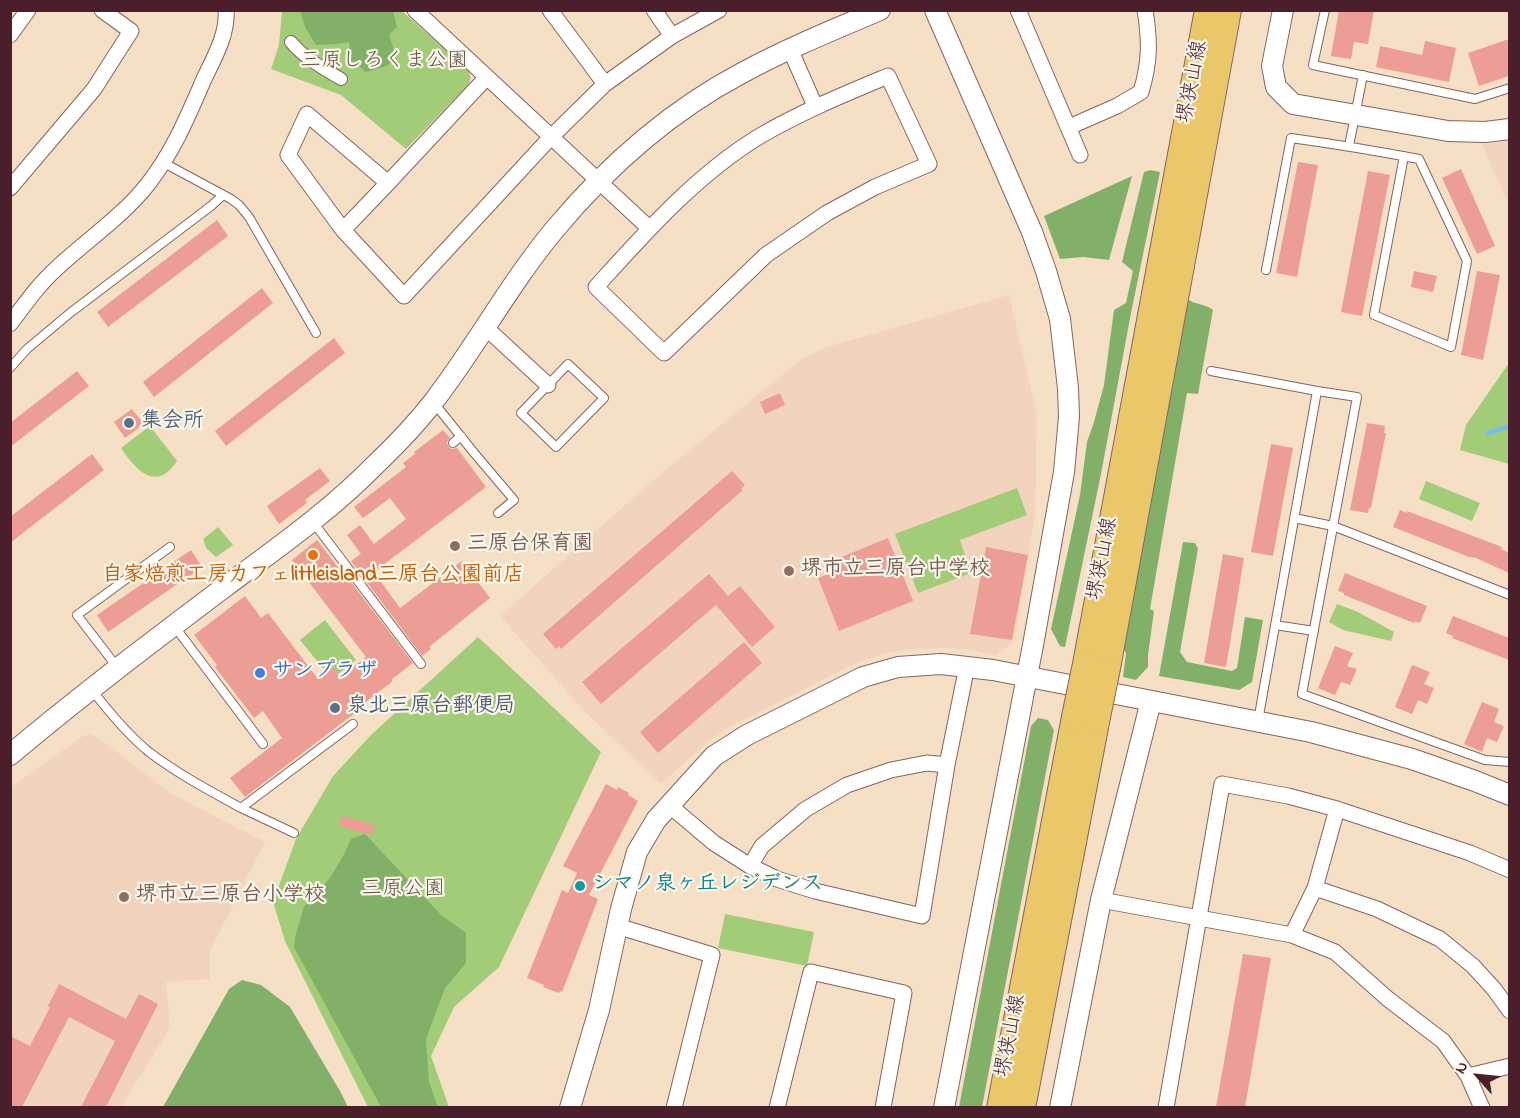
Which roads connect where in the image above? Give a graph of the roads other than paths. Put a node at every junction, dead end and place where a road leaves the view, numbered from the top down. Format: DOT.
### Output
graph roads {
  1 [pos="28,10"];
  2 [pos="102,10"];
  3 [pos="226,10"];
  4 [pos="415,10"];
  5 [pos="550,10"];
  6 [pos="654,10"];
  7 [pos="719,10"];
  8 [pos="880,10"];
  9 [pos="935,10"];
  10 [pos="1018,10"];
  11 [pos="1145,10"];
  12 [pos="1207,10"];
  13 [pos="1230,10"];
  14 [pos="1283,10"];
  15 [pos="1324,10"];
  16 [pos="10,35"];
  17 [pos="672,36"];
  18 [pos="291,42"];
  19 [pos="790,49"];
  20 [pos="1363,75"];
  21 [pos="486,78"];
  22 [pos="341,79"];
  23 [pos="606,84"];
  24 [pos="1509,88"];
  25 [pos="815,106"];
  26 [pos="1355,115"];
  27 [pos="1069,127"];
  28 [pos="1509,129"];
  29 [pos="550,138"];
  30 [pos="1349,146"];
  31 [pos="1080,155"];
  32 [pos="1404,156"];
  33 [pos="164,163"];
  34 [pos="599,182"];
  35 [pos="388,183"];
  36 [pos="10,188"];
  37 [pos="224,195"];
  38 [pos="649,228"];
  39 [pos="343,230"];
  40 [pos="1266,270"];
  41 [pos="10,324"];
  42 [pos="485,327"];
  43 [pos="316,333"];
  44 [pos="12,362"];
  45 [pos="1211,371"];
  46 [pos="548,385"];
  47 [pos="1317,391"];
  48 [pos="434,402"];
  49 [pos="461,436"];
  50 [pos="453,443"];
  51 [pos="498,513"];
  52 [pos="1294,518"];
  53 [pos="312,521"];
  54 [pos="1333,526"];
  55 [pos="170,547"];
  56 [pos="1509,594"];
  57 [pos="174,625"];
  58 [pos="1275,625"];
  59 [pos="1314,631"];
  60 [pos="421,664"];
  61 [pos="967,666"];
  62 [pos="118,668"];
  63 [pos="1026,677"];
  64 [pos="91,689"];
  65 [pos="1151,701"];
  66 [pos="1085,719"];
  67 [pos="1258,721"];
  68 [pos="353,724"];
  69 [pos="263,744"];
  70 [pos="10,755"];
  71 [pos="1509,762"];
  72 [pos="947,765"];
  73 [pos="1509,795"];
  74 [pos="669,805"];
  75 [pos="241,808"];
  76 [pos="1337,808"];
  77 [pos="294,833"];
  78 [pos="750,866"];
  79 [pos="1509,870"];
  80 [pos="1315,888"];
  81 [pos="1101,900"];
  82 [pos="1200,918"];
  83 [pos="617,926"];
  84 [pos="1292,935"];
  85 [pos="1509,1011"];
  86 [pos="1509,1066"];
  87 [pos="1468,1076"];
  88 [pos="570,1107"];
  89 [pos="674,1107"];
  90 [pos="777,1107"];
  91 [pos="883,1107"];
  92 [pos="944,1107"];
  93 [pos="999,1107"];
  94 [pos="1023,1107"];
  95 [pos="1060,1107"];
  96 [pos="1166,1107"];
  97 [pos="1482,1107"];
  1 -- 16 [label="street"];
  2 -- 36 [label="street"];
  3 -- 33 [label="street"];
  4 -- 21 [label="street"];
  5 -- 23 [label="street"];
  6 -- 17 [label="street"];
  7 -- 17 [label="street"];
  8 -- 19 [label="street"];
  9 -- 63 [label="street"];
  10 -- 27 [label="street"];
  11 -- 27 [label="street"];
  12 -- 66 [label="main road, 堺狭山線, bridge"];
  13 -- 66 [label="main road, 堺狭山線, bridge"];
  14 -- 26 [label="street"];
  15 -- 20 [label="lane"];
  17 -- 23 [label="street"];
  18 -- 22 [label="street"];
  19 -- 25 [label="street"];
  19 -- 34 [label="street"];
  20 -- 24 [label="lane"];
  20 -- 26 [label="lane"];
  21 -- 29 [label="street"];
  21 -- 35 [label="street"];
  23 -- 29 [label="street"];
  25 -- 38 [label="street"];
  25 -- 38 [label="street"];
  26 -- 28 [label="street"];
  26 -- 30 [label="lane"];
  27 -- 31 [label="street"];
  29 -- 34 [label="street"];
  29 -- 39 [label="street"];
  30 -- 32 [label="lane"];
  30 -- 40 [label="lane"];
  32 -- 32 [label="lane"];
  33 -- 37 [label="lane"];
  33 -- 41 [label="street"];
  34 -- 38 [label="street"];
  34 -- 42 [label="street"];
  35 -- 39 [label="street"];
  35 -- 39 [label="street"];
  37 -- 43 [label="lane"];
  37 -- 44 [label="lane"];
  42 -- 46 [label="street"];
  42 -- 48 [label="street"];
  45 -- 47 [label="lane"];
  46 -- 46 [label="lane"];
  47 -- 52 [label="lane"];
  47 -- 54 [label="lane"];
  48 -- 49 [label="lane"];
  48 -- 53 [label="street"];
  49 -- 50 [label="lane"];
  49 -- 51 [label="lane"];
  52 -- 54 [label="lane"];
  52 -- 58 [label="lane"];
  53 -- 57 [label="street"];
  53 -- 60 [label="lane"];
  54 -- 56 [label="lane"];
  54 -- 59 [label="lane"];
  55 -- 62 [label="lane"];
  57 -- 62 [label="street"];
  57 -- 69 [label="lane"];
  58 -- 59 [label="lane"];
  58 -- 67 [label="lane"];
  59 -- 71 [label="lane"];
  61 -- 63 [label="street"];
  61 -- 72 [label="street"];
  61 -- 74 [label="street"];
  62 -- 64 [label="street"];
  63 -- 65 [label="street"];
  63 -- 92 [label="street"];
  64 -- 70 [label="street"];
  64 -- 75 [label="lane"];
  65 -- 67 [label="street"];
  65 -- 81 [label="street"];
  66 -- 93 [label="main road, 堺狭山線"];
  66 -- 94 [label="main road, 堺狭山線"];
  67 -- 73 [label="street"];
  68 -- 75 [label="lane"];
  72 -- 78 [label="street"];
  72 -- 78 [label="street"];
  74 -- 78 [label="street"];
  74 -- 83 [label="street"];
  75 -- 77 [label="lane"];
  76 -- 79 [label="street"];
  76 -- 80 [label="street"];
  76 -- 82 [label="street"];
  80 -- 84 [label="street"];
  80 -- 85 [label="street"];
  81 -- 82 [label="street"];
  81 -- 95 [label="street"];
  82 -- 84 [label="street"];
  82 -- 96 [label="street"];
  83 -- 88 [label="street"];
  83 -- 89 [label="street"];
  84 -- 87 [label="street"];
  86 -- 87 [label="street"];
  87 -- 97 [label="street"];
  90 -- 91 [label="street"];
}
